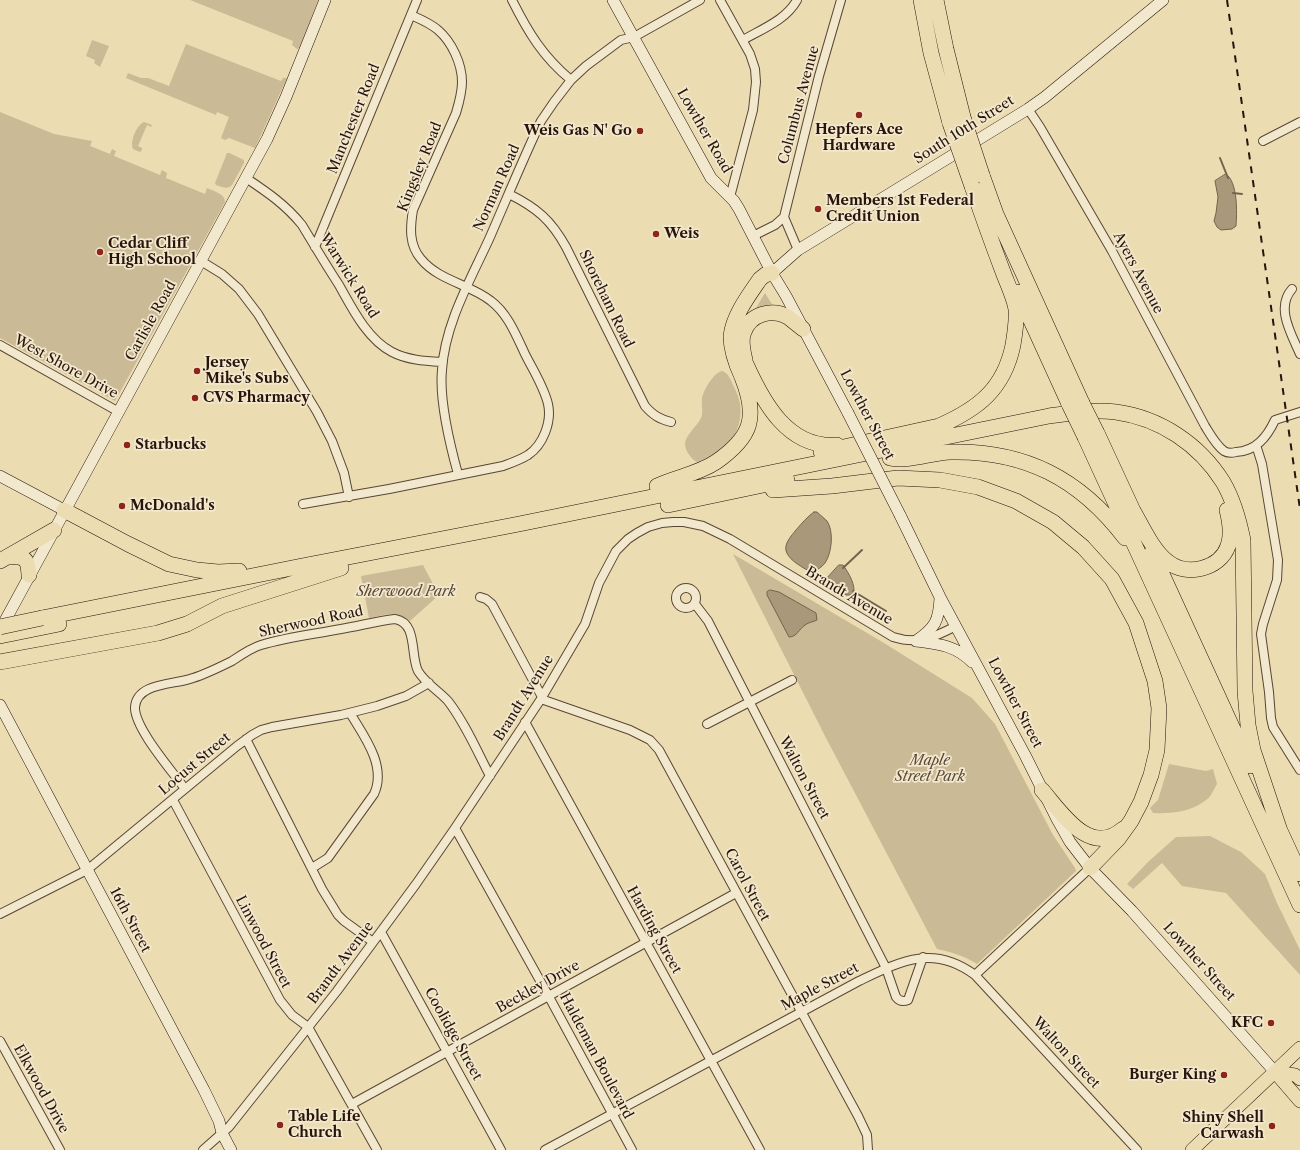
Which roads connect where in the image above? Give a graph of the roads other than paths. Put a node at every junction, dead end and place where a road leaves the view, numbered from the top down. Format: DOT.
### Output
graph roads {
  1 [pos="325,0"];
  2 [pos="417,0"];
  3 [pos="512,0"];
  4 [pos="613,0"];
  5 [pos="700,0"];
  6 [pos="720,0"];
  7 [pos="797,0"];
  8 [pos="841,0"];
  9 [pos="921,0"];
  10 [pos="936,0"];
  11 [pos="1163,0"];
  12 [pos="411,15"];
  13 [pos="634,37"];
  14 [pos="743,40"];
  15 [pos="571,80"];
  16 [pos="1028,109"];
  17 [pos="956,120"];
  18 [pos="1300,122"];
  19 [pos="1263,141"];
  20 [pos="246,178"];
  21 [pos="976,186"];
  22 [pos="509,194"];
  23 [pos="730,197"];
  24 [pos="784,217"];
  25 [pos="753,236"];
  26 [pos="315,247"];
  27 [pos="798,250"];
  28 [pos="201,261"];
  29 [pos="772,273"];
  30 [pos="467,287"];
  31 [pos="1292,289"];
  32 [pos="803,329"];
  33 [pos="1300,334"];
  34 [pos="1292,338"];
  35 [pos="0,345"];
  36 [pos="1300,354"];
  37 [pos="744,360"];
  38 [pos="442,362"];
  39 [pos="1076,404"];
  40 [pos="119,412"];
  41 [pos="1300,412"];
  42 [pos="671,422"];
  43 [pos="1091,435"];
  44 [pos="860,444"];
  45 [pos="1256,445"];
  46 [pos="890,458"];
  47 [pos="458,474"];
  48 [pos="0,476"];
  49 [pos="656,486"];
  50 [pos="726,493"];
  51 [pos="349,494"];
  52 [pos="303,504"];
  53 [pos="1131,507"];
  54 [pos="64,510"];
  55 [pos="54,530"];
  56 [pos="386,550"];
  57 [pos="4,559"];
  58 [pos="302,566"];
  59 [pos="341,568"];
  60 [pos="26,581"];
  61 [pos="1155,589"];
  62 [pos="480,597"];
  63 [pos="940,597"];
  64 [pos="695,604"];
  65 [pos="43,623"];
  66 [pos="956,626"];
  67 [pos="0,627"];
  68 [pos="0,630"];
  69 [pos="0,636"];
  70 [pos="916,641"];
  71 [pos="2,663"];
  72 [pos="977,667"];
  73 [pos="792,680"];
  74 [pos="428,683"];
  75 [pos="541,698"];
  76 [pos="750,702"];
  77 [pos="0,705"];
  78 [pos="350,713"];
  79 [pos="525,722"];
  80 [pos="708,724"];
  81 [pos="246,739"];
  82 [pos="1300,770"];
  83 [pos="490,776"];
  84 [pos="185,789"];
  85 [pos="1042,790"];
  86 [pos="173,800"];
  87 [pos="1131,822"];
  88 [pos="455,828"];
  89 [pos="1280,831"];
  90 [pos="312,868"];
  91 [pos="1090,868"];
  92 [pos="87,870"];
  93 [pos="1300,874"];
  94 [pos="736,893"];
  95 [pos="1300,905"];
  96 [pos="0,914"];
  97 [pos="381,932"];
  98 [pos="373,942"];
  99 [pos="647,942"];
  100 [pos="924,957"];
  101 [pos="886,968"];
  102 [pos="975,975"];
  103 [pos="548,995"];
  104 [pos="801,1011"];
  105 [pos="308,1027"];
  106 [pos="0,1042"];
  107 [pos="1300,1048"];
  108 [pos="448,1051"];
  109 [pos="711,1060"];
  110 [pos="1275,1072"];
  111 [pos="1300,1079"];
  112 [pos="1300,1100"];
  113 [pos="352,1104"];
  114 [pos="612,1113"];
  115 [pos="222,1133"];
  116 [pos="60,1150"];
  117 [pos="203,1150"];
  118 [pos="231,1150"];
  119 [pos="377,1150"];
  120 [pos="501,1150"];
  121 [pos="545,1150"];
  122 [pos="632,1150"];
  123 [pos="760,1150"];
  124 [pos="868,1150"];
  125 [pos="1137,1150"];
  126 [pos="1192,1150"];
  1 -- 20 [label="main road, Carlisle Road"];
  2 -- 12 [label="street, Manchester Road"];
  3 -- 15 [label="street"];
  4 -- 13 [label="main road, Lowther Road"];
  5 -- 13 [label="street, Norman Road"];
  6 -- 14 [label="street"];
  7 -- 14 [label="street"];
  8 -- 24 [label="street, Columbus Avenue"];
  9 -- 17 [label="highway"];
  10 -- 17 [label="highway"];
  11 -- 16 [label="main road, South 10th Street"];
  12 -- 26 [label="street, Manchester Road"];
  12 -- 30 [label="street, Kingsley Road"];
  13 -- 15 [label="street, Norman Road"];
  13 -- 23 [label="main road, Lowther Road"];
  14 -- 23 [label="street"];
  15 -- 22 [label="street, Norman Road"];
  16 -- 27 [label="main road, South 10th Street"];
  16 -- 45 [label="street, Ayers Avenue"];
  17 -- 21 [label="highway, bridge"];
  18 -- 19 [label="street"];
  20 -- 26 [label="street, Warwick Road"];
  20 -- 28 [label="main road, Carlisle Road"];
  21 -- 39 [label="highway"];
  21 -- 39 [label="highway"];
  21 -- 44 [label="highway"];
  22 -- 30 [label="street, Norman Road"];
  22 -- 42 [label="street, Shoreham Road"];
  23 -- 25 [label="main road, Lowther Road"];
  24 -- 25 [label="street"];
  24 -- 27 [label="street"];
  25 -- 29 [label="main road, Lowther Road"];
  26 -- 38 [label="street, Warwick Road"];
  27 -- 29 [label="main road, South 10th Street"];
  28 -- 40 [label="main road, Carlisle Road"];
  28 -- 51 [label="street"];
  29 -- 32 [label="main road, Lowther Street"];
  29 -- 37 [label="highway"];
  29 -- 49 [label="highway"];
  30 -- 38 [label="street, Norman Road"];
  30 -- 47 [label="street, Kingsley Road"];
  31 -- 34 [label="street"];
  32 -- 37 [label="highway"];
  32 -- 63 [label="main road, Lowther Street, bridge"];
  33 -- 34 [label="street"];
  34 -- 36 [label="street"];
  35 -- 40 [label="street, West Shore Drive"];
  37 -- 44 [label="highway"];
  38 -- 47 [label="street, Norman Road"];
  39 -- 43 [label="highway, bridge"];
  40 -- 54 [label="main road, Carlisle Road"];
  41 -- 45 [label="street"];
  43 -- 53 [label="highway"];
  43 -- 61 [label="highway"];
  44 -- 49 [label="highway"];
  45 -- 82 [label="street"];
  46 -- 50 [label="highway"];
  46 -- 53 [label="highway"];
  46 -- 61 [label="highway"];
  47 -- 51 [label="street, Kingsley Road"];
  48 -- 54 [label="main road"];
  49 -- 56 [label="highway"];
  50 -- 59 [label="highway"];
  50 -- 87 [label="highway"];
  51 -- 52 [label="street, Kingsley Road"];
  53 -- 89 [label="highway"];
  54 -- 55 [label="main road, Carlisle Road"];
  54 -- 58 [label="highway"];
  55 -- 57 [label="highway"];
  55 -- 60 [label="main road, Carlisle Road"];
  56 -- 58 [label="highway"];
  56 -- 89 [label="highway"];
  57 -- 60 [label="highway"];
  58 -- 65 [label="highway"];
  59 -- 65 [label="highway"];
  59 -- 71 [label="highway"];
  60 -- 68 [label="main road, Carlisle Road"];
  61 -- 95 [label="highway"];
  62 -- 75 [label="street"];
  63 -- 66 [label="main road, Lowther Street"];
  63 -- 70 [label="main road"];
  64 -- 76 [label="street, Walton Street"];
  65 -- 67 [label="highway, bridge"];
  65 -- 69 [label="highway"];
  66 -- 70 [label="street, Brandt Avenue"];
  66 -- 72 [label="main road, Lowther Street"];
  70 -- 72 [label="main road"];
  70 -- 75 [label="street, Brandt Avenue"];
  72 -- 85 [label="main road, Lowther Street"];
  73 -- 76 [label="street"];
  74 -- 78 [label="street, Locust Street"];
  74 -- 83 [label="street, Sherwood Road"];
  74 -- 84 [label="street, Sherwood Road"];
  75 -- 79 [label="street, Brandt Avenue"];
  75 -- 94 [label="street, Carol Street"];
  76 -- 80 [label="street"];
  76 -- 101 [label="street, Walton Street"];
  77 -- 92 [label="main road, 16th Street"];
  78 -- 81 [label="street, Locust Street"];
  78 -- 90 [label="street"];
  79 -- 83 [label="street, Brandt Avenue"];
  79 -- 99 [label="street, Harding Street"];
  81 -- 84 [label="street, Locust Street"];
  81 -- 90 [label="street"];
  83 -- 88 [label="street, Brandt Avenue"];
  84 -- 86 [label="street, Locust Street"];
  85 -- 87 [label="highway"];
  85 -- 91 [label="main road, Lowther Street"];
  86 -- 92 [label="street, Locust Street"];
  86 -- 105 [label="street, Linwood Street"];
  87 -- 91 [label="highway"];
  88 -- 97 [label="street, Brandt Avenue"];
  88 -- 103 [label="street, Haldeman Boulevard"];
  89 -- 93 [label="highway"];
  90 -- 98 [label="street"];
  91 -- 102 [label="street"];
  91 -- 110 [label="main road, Lowther Street"];
  92 -- 96 [label="street, Locust Street"];
  92 -- 115 [label="main road, 16th Street"];
  94 -- 99 [label="street, Beckley Drive"];
  94 -- 104 [label="street, Carol Street"];
  97 -- 98 [label="street, Brandt Avenue"];
  97 -- 108 [label="street, Coolidge Street"];
  98 -- 105 [label="street, Brandt Avenue"];
  99 -- 103 [label="street, Beckley Drive"];
  99 -- 109 [label="street, Harding Street"];
  100 -- 101 [label="street, Maple Street"];
  100 -- 101 [label="street, Walton Street"];
  100 -- 102 [label="street, Maple Street"];
  101 -- 104 [label="street, Maple Street"];
  102 -- 125 [label="street, Walton Street"];
  103 -- 108 [label="street, Beckley Drive"];
  103 -- 114 [label="street, Haldeman Boulevard"];
  104 -- 109 [label="street, Maple Street"];
  104 -- 124 [label="street, Carol Street"];
  105 -- 113 [label="street, Linwood Street"];
  105 -- 115 [label="street, Brandt Avenue"];
  106 -- 116 [label="street, Elkwood Drive"];
  107 -- 110 [label="main road"];
  108 -- 113 [label="street, Beckley Drive"];
  108 -- 120 [label="street, Coolidge Street"];
  109 -- 114 [label="street, Maple Street"];
  109 -- 123 [label="street, Harding Street"];
  110 -- 111 [label="main road"];
  110 -- 112 [label="main road, Lowther Street"];
  110 -- 126 [label="main road"];
  113 -- 119 [label="street, Linwood Street"];
  114 -- 121 [label="street, Maple Street"];
  114 -- 122 [label="street, Haldeman Boulevard"];
  115 -- 117 [label="street, Brandt Avenue"];
  115 -- 118 [label="main road, 16th Street"];
}
